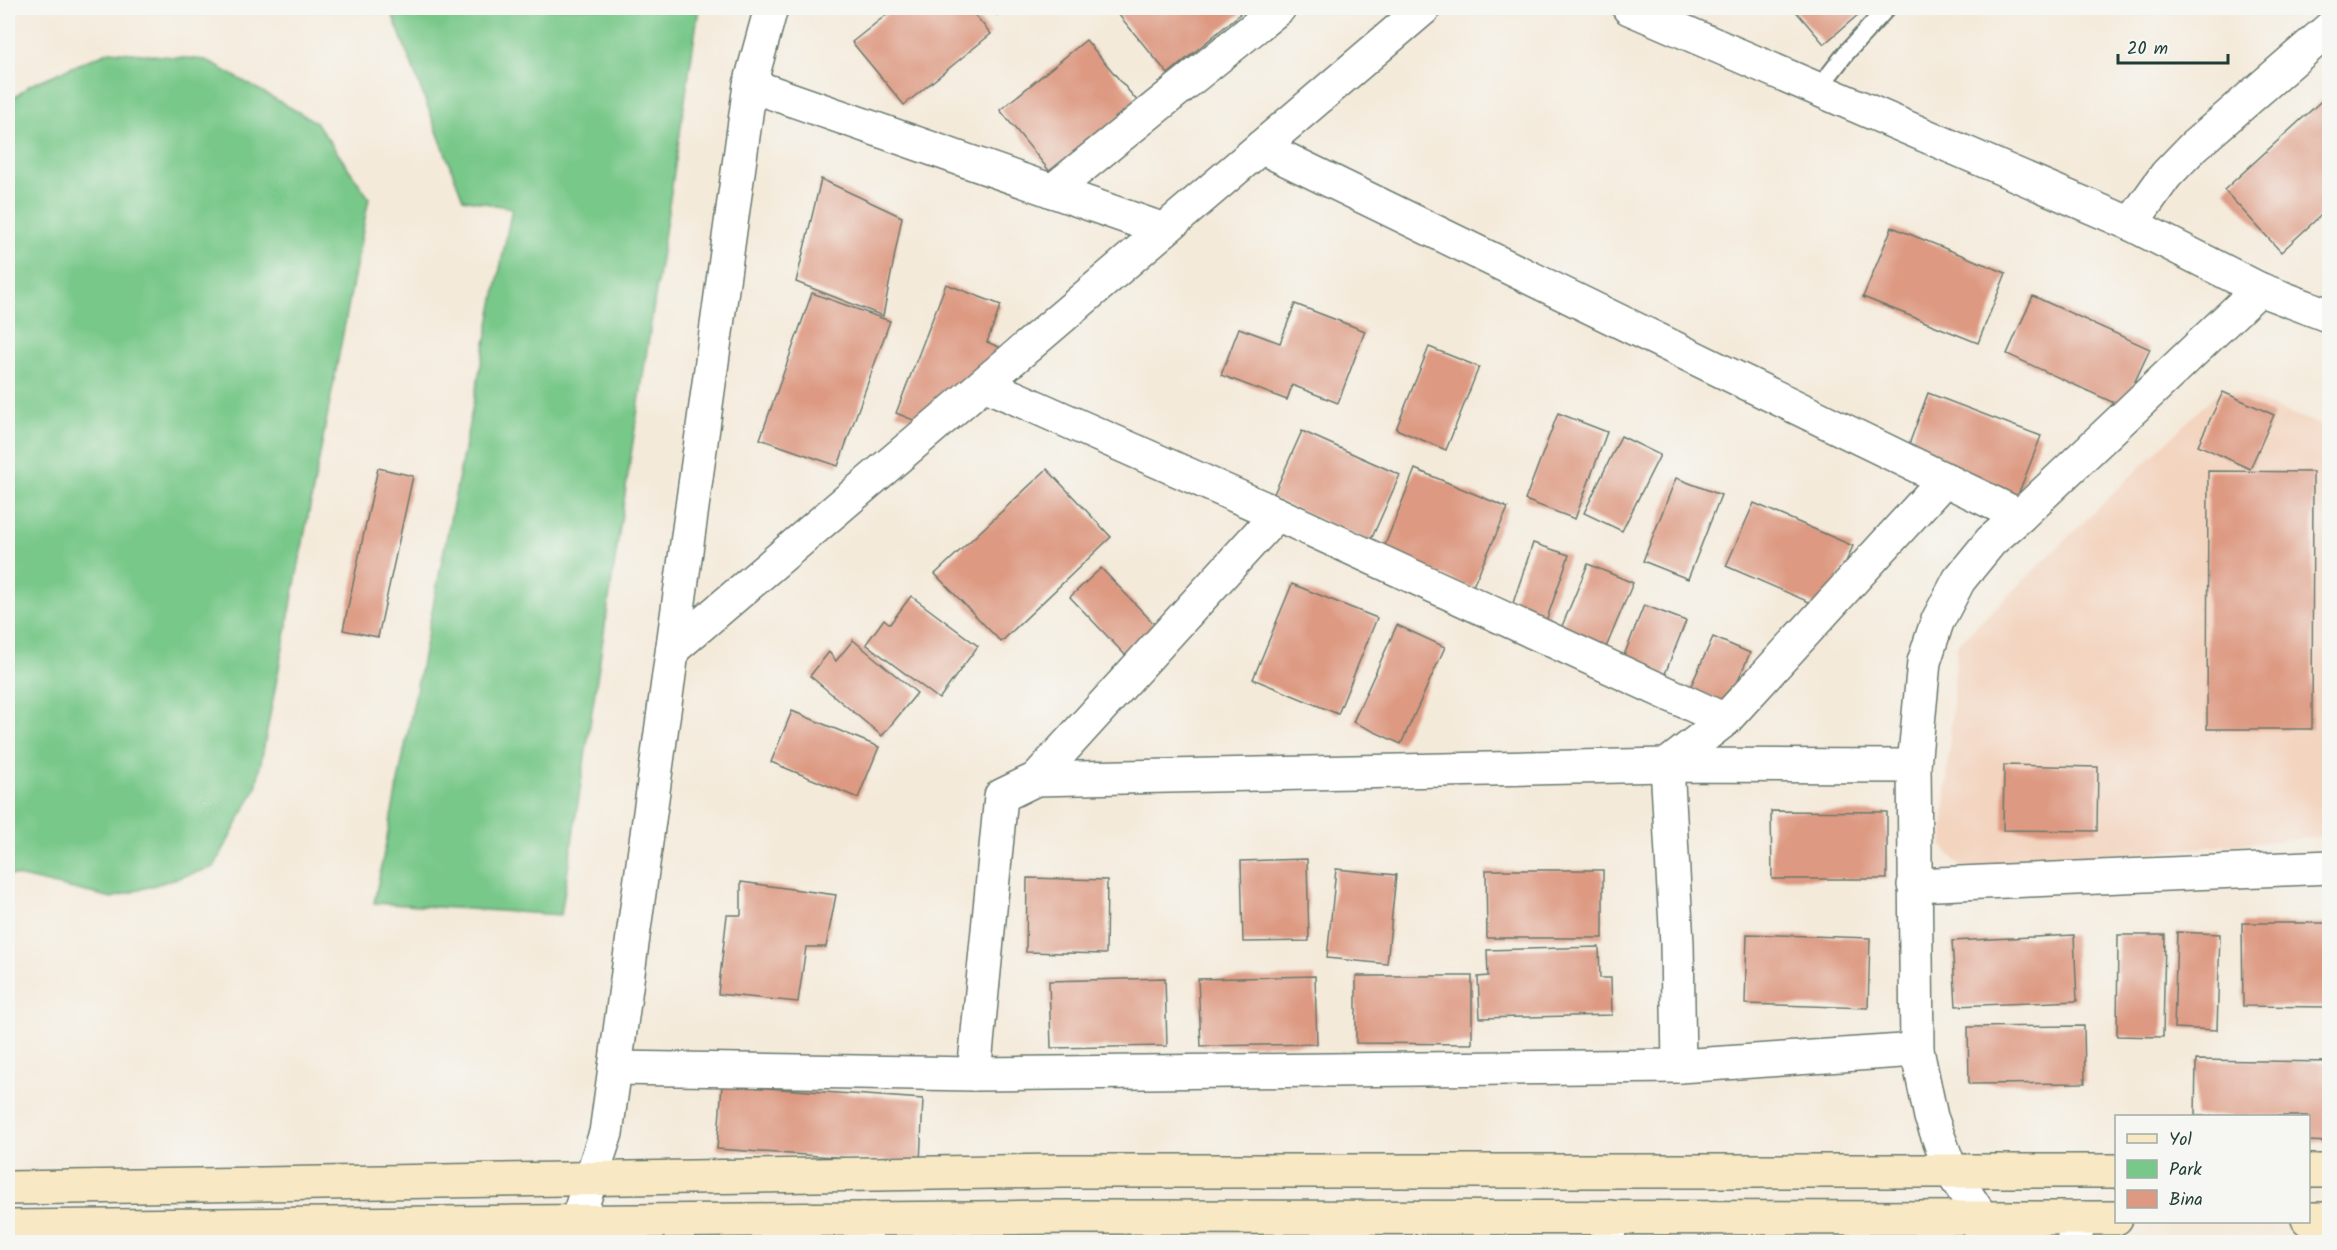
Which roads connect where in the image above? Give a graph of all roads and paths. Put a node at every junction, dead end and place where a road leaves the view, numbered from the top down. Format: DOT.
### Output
graph roads {
  1 [pos="771,8"];
  2 [pos="1279,8"];
  3 [pos="1424,8"];
  4 [pos="1629,8"];
  5 [pos="1887,8"];
  6 [pos="2330,27"];
  7 [pos="750,85"];
  8 [pos="1818,88"];
  9 [pos="1261,147"];
  10 [pos="1052,192"];
  11 [pos="2131,224"];
  12 [pos="1164,230"];
  13 [pos="2259,289"];
  14 [pos="2330,316"];
  15 [pos="984,384"];
  16 [pos="1945,479"];
  17 [pos="1277,514"];
  18 [pos="2020,516"];
  19 [pos="673,650"];
  20 [pos="1725,720"];
  21 [pos="1667,765"];
  22 [pos="1914,766"];
  23 [pos="1036,779"];
  24 [pos="2330,867"];
  25 [pos="1914,885"];
  26 [pos="1917,1050"];
  27 [pos="1679,1066"];
  28 [pos="615,1068"];
  29 [pos="974,1074"];
  30 [pos="1951,1171"];
  31 [pos="2115,1171"];
  32 [pos="2310,1171"];
  33 [pos="2330,1171"];
  34 [pos="592,1179"];
  35 [pos="8,1188"];
  36 [pos="2115,1218"];
  37 [pos="2310,1219"];
  38 [pos="2330,1219"];
  39 [pos="8,1227"];
  40 [pos="1609,1230"];
  41 [pos="1982,1230"];
  42 [pos="2077,1230"];
  43 [pos="865,1231"];
  44 [pos="573,1232"];
  1 -- 7 [label="street"];
  2 -- 10 [label="street"];
  3 -- 9 [label="street"];
  4 -- 8 [label="street"];
  5 -- 8 [label="lane"];
  6 -- 11 [label="street"];
  7 -- 10 [label="street"];
  7 -- 19 [label="street"];
  8 -- 11 [label="street"];
  9 -- 12 [label="street"];
  9 -- 16 [label="street"];
  10 -- 12 [label="street"];
  11 -- 13 [label="street"];
  12 -- 15 [label="street"];
  13 -- 14 [label="street"];
  13 -- 18 [label="street"];
  15 -- 17 [label="street"];
  15 -- 19 [label="street"];
  16 -- 18 [label="street"];
  16 -- 20 [label="street"];
  17 -- 20 [label="street"];
  17 -- 23 [label="street"];
  18 -- 22 [label="street"];
  19 -- 28 [label="street"];
  20 -- 21 [label="street"];
  21 -- 22 [label="street"];
  21 -- 23 [label="street"];
  21 -- 27 [label="street"];
  22 -- 25 [label="street"];
  23 -- 29 [label="street"];
  24 -- 25 [label="street"];
  25 -- 26 [label="street"];
  26 -- 27 [label="street"];
  26 -- 30 [label="street"];
  27 -- 29 [label="street"];
  28 -- 29 [label="street"];
  28 -- 34 [label="street"];
  30 -- 31 [label="main road"];
  30 -- 34 [label="main road"];
  30 -- 41 [label="street"];
  32 -- 33 [label="main road"];
  34 -- 35 [label="main road"];
  34 -- 44 [label="street"];
  36 -- 42 [label="main road"];
  37 -- 38 [label="main road"];
  39 -- 44 [label="main road"];
  40 -- 41 [label="main road"];
  40 -- 43 [label="main road"];
  41 -- 42 [label="main road"];
  43 -- 44 [label="main road"];
}
